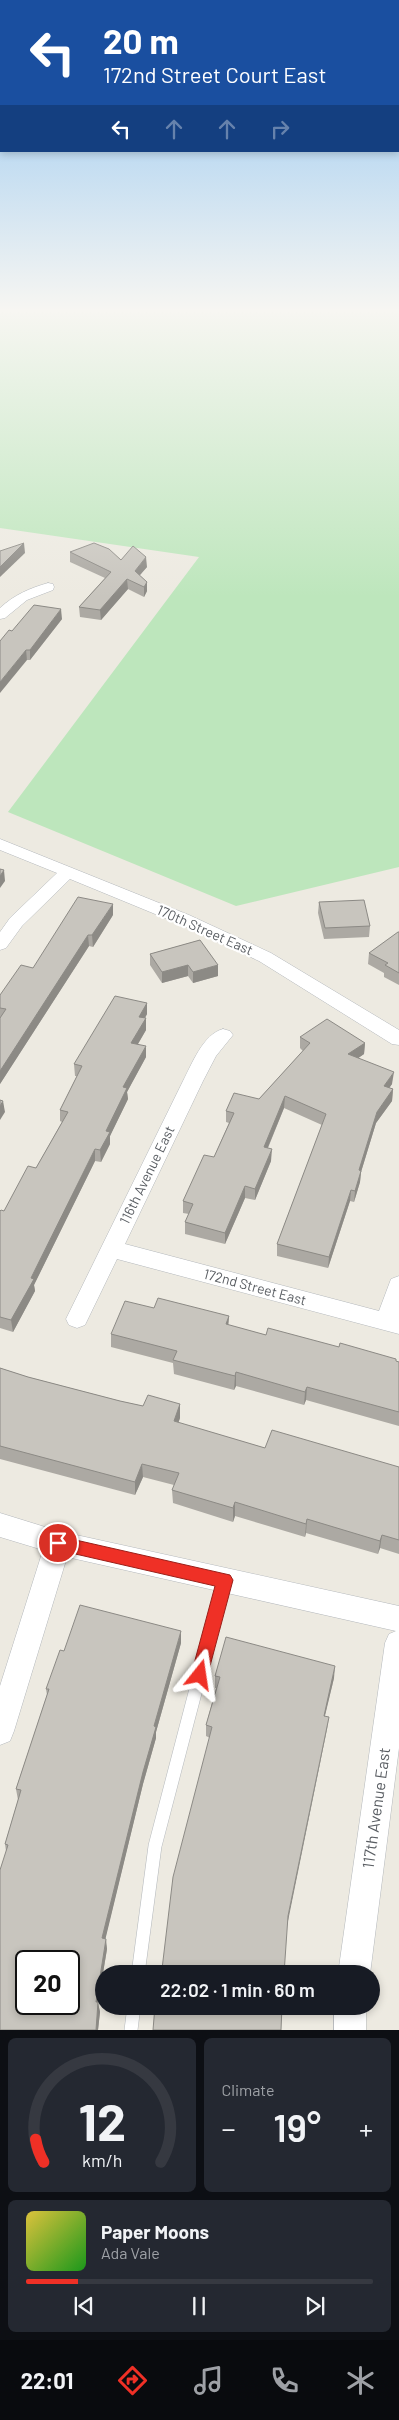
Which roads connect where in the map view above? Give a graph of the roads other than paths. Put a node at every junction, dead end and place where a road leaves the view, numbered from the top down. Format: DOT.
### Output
graph roads {
  1 [pos="48,587"];
  2 [pos="0,615"];
  3 [pos="0,844"];
  4 [pos="68,872"];
  5 [pos="0,944"];
  6 [pos="223,1035"];
  7 [pos="399,1039"];
  8 [pos="112,1249"];
  9 [pos="399,1285"];
  10 [pos="77,1319"];
  11 [pos="393,1323"];
  12 [pos="0,1525"];
  13 [pos="58,1543"];
  14 [pos="224,1580"];
  15 [pos="399,1619"];
  16 [pos="399,1643"];
  17 [pos="2,1718"];
  18 [pos="139,1965"];
  19 [pos="355,1965"];
  20 [pos="133,2015"];
  21 [pos="350,2015"];
  22 [pos="131,2030"];
  23 [pos="350,2030"];
  1 -- 2 [label="street"];
  3 -- 4 [label="street, 170th Street East"];
  4 -- 5 [label="street"];
  4 -- 7 [label="street, 170th Street East"];
  6 -- 8 [label="street, 116th Avenue East"];
  8 -- 10 [label="street, 116th Avenue East"];
  8 -- 11 [label="street, 172nd Street East"];
  9 -- 11 [label="street"];
  12 -- 13 [label="street"];
  13 -- 14 [label="street"];
  13 -- 17 [label="street"];
  14 -- 15 [label="street"];
  14 -- 18 [label="lane"];
  16 -- 19 [label="street, 117th Avenue East"];
  20 -- 22 [label="lane"];
  21 -- 23 [label="street"];
}
